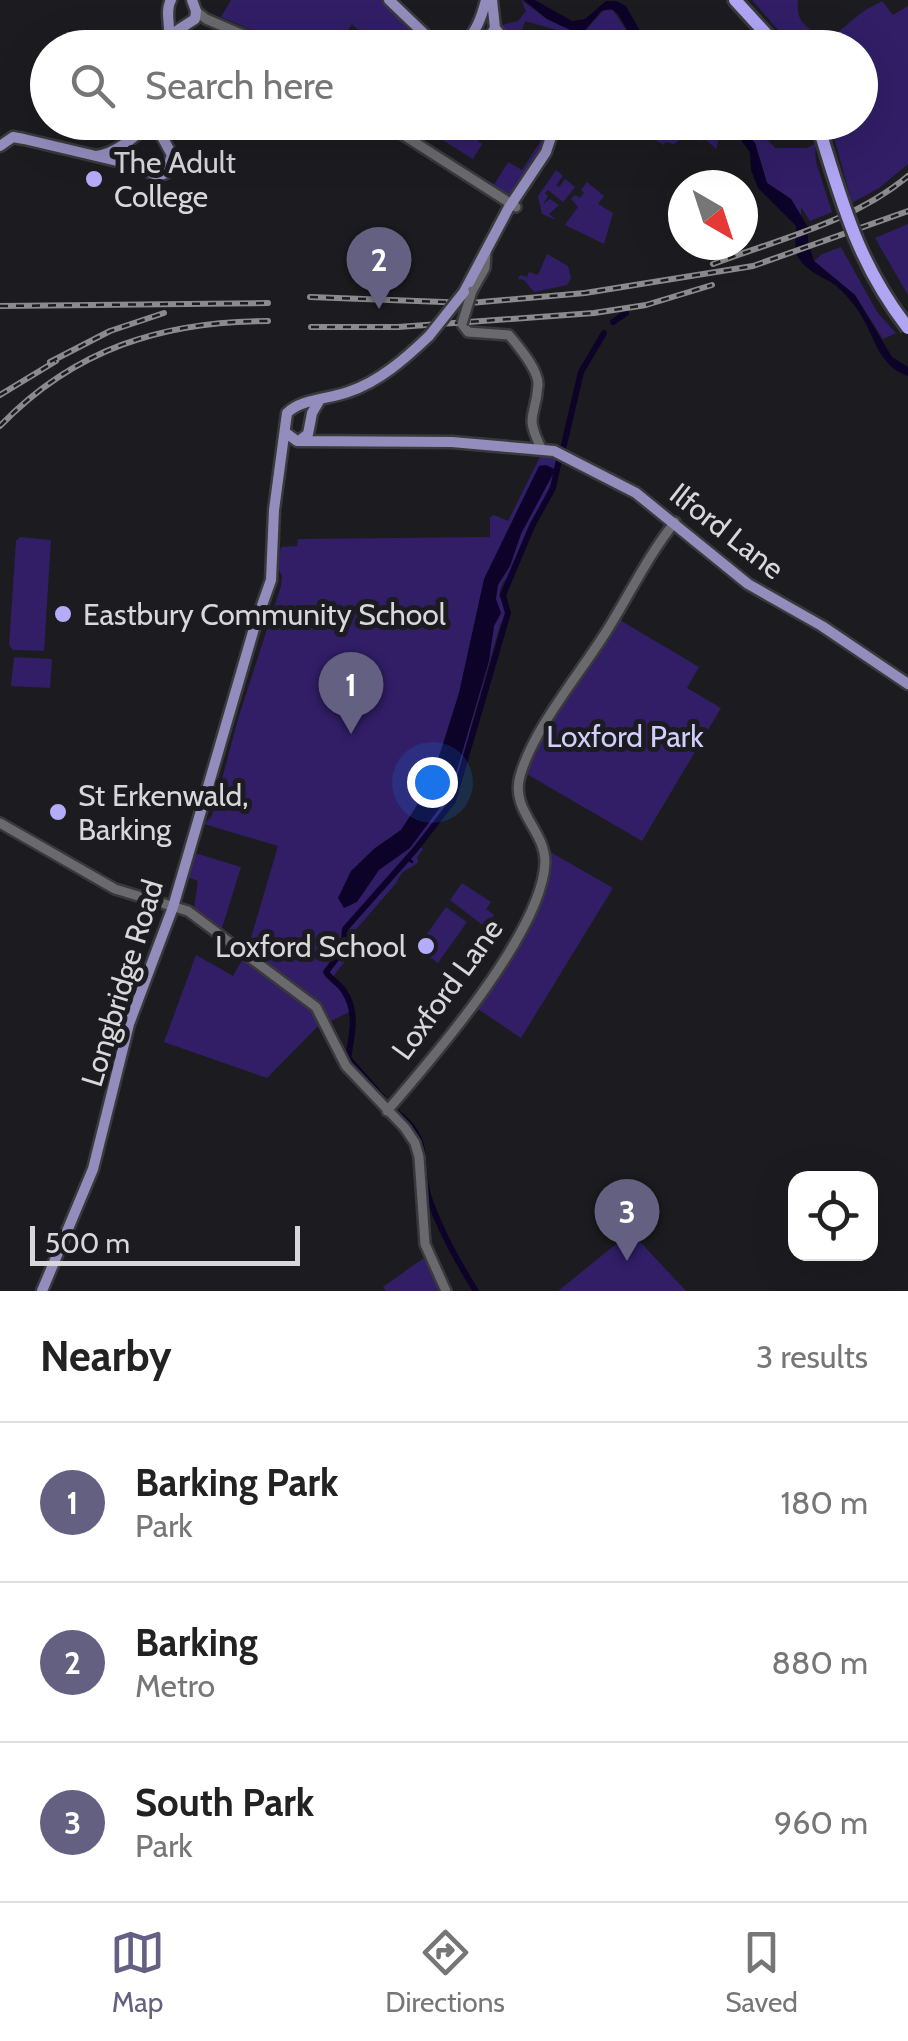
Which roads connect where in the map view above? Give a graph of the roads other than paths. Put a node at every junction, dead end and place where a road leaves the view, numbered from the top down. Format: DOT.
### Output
graph roads {
  1 [pos="171,0"];
  2 [pos="390,0"];
  3 [pos="489,0"];
  4 [pos="735,0"];
  5 [pos="746,0"];
  6 [pos="191,10"];
  7 [pos="169,17"];
  8 [pos="487,28"];
  9 [pos="169,30"];
  10 [pos="232,30"];
  11 [pos="423,30"];
  12 [pos="484,30"];
  13 [pos="484,30"];
  14 [pos="490,30"];
  15 [pos="763,30"];
  16 [pos="772,30"];
  17 [pos="128,140"];
  18 [pos="132,140"];
  19 [pos="164,140"];
  20 [pos="410,140"];
  21 [pos="551,140"];
  22 [pos="822,140"];
  23 [pos="830,140"];
  24 [pos="0,146"];
  25 [pos="96,156"];
  26 [pos="130,165"];
  27 [pos="511,207"];
  28 [pos="486,252"];
  29 [pos="468,291"];
  30 [pos="908,316"];
  31 [pos="908,328"];
  32 [pos="320,400"];
  33 [pos="301,404"];
  34 [pos="311,420"];
  35 [pos="286,432"];
  36 [pos="296,441"];
  37 [pos="329,443"];
  38 [pos="541,448"];
  39 [pos="282,450"];
  40 [pos="674,522"];
  41 [pos="908,684"];
  42 [pos="0,824"];
  43 [pos="173,907"];
  44 [pos="389,1108"];
  45 [pos="42,1291"];
  46 [pos="446,1291"];
  1 -- 7 [label="main road"];
  2 -- 11 [label="main road"];
  3 -- 8 [label="main road"];
  4 -- 15 [label="highway"];
  5 -- 16 [label="highway"];
  6 -- 7 [label="main road"];
  6 -- 10 [label="street"];
  7 -- 9 [label="main road"];
  8 -- 12 [label="main road"];
  8 -- 13 [label="main road"];
  8 -- 14 [label="main road"];
  17 -- 25 [label="main road"];
  18 -- 26 [label="main road"];
  19 -- 26 [label="main road"];
  20 -- 27 [label="street"];
  21 -- 27 [label="main road"];
  22 -- 31 [label="highway, bridge"];
  23 -- 30 [label="highway, bridge"];
  24 -- 25 [label="main road"];
  25 -- 26 [label="main road"];
  27 -- 28 [label="main road"];
  27 -- 28 [label="main road"];
  28 -- 29 [label="main road"];
  29 -- 32 [label="main road, bridge"];
  29 -- 38 [label="street, bridge"];
  32 -- 33 [label="main road"];
  32 -- 34 [label="main road"];
  33 -- 34 [label="main road"];
  33 -- 35 [label="main road"];
  34 -- 36 [label="main road"];
  34 -- 37 [label="main road"];
  35 -- 36 [label="main road"];
  35 -- 39 [label="main road, Longbridge Road"];
  36 -- 37 [label="main road, Ilford Lane"];
  36 -- 39 [label="main road"];
  37 -- 38 [label="main road, Ilford Lane"];
  38 -- 40 [label="main road, Ilford Lane"];
  39 -- 43 [label="main road, Longbridge Road"];
  40 -- 41 [label="main road, Ilford Lane"];
  40 -- 44 [label="street, Loxford Lane"];
  42 -- 43 [label="street"];
  43 -- 44 [label="street"];
  43 -- 45 [label="main road, Longbridge Road"];
  44 -- 46 [label="street"];
}
